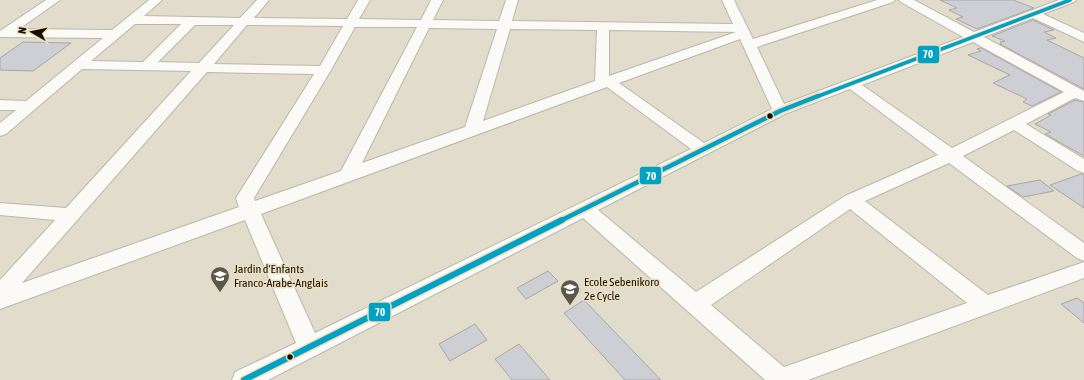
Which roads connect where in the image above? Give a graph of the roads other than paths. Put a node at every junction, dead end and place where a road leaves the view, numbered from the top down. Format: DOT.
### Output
graph roads {
  1 [pos="54,0"];
  2 [pos="156,0"];
  3 [pos="263,0"];
  4 [pos="364,0"];
  5 [pos="437,0"];
  6 [pos="512,0"];
  7 [pos="728,0"];
  8 [pos="889,0"];
  9 [pos="905,0"];
  10 [pos="1070,0"];
  11 [pos="1033,14"];
  12 [pos="132,20"];
  13 [pos="192,20"];
  14 [pos="244,21"];
  15 [pos="351,23"];
  16 [pos="426,24"];
  17 [pos="505,24"];
  18 [pos="603,26"];
  19 [pos="115,34"];
  20 [pos="3,35"];
  21 [pos="745,35"];
  22 [pos="972,36"];
  23 [pos="1084,38"];
  24 [pos="79,65"];
  25 [pos="147,66"];
  26 [pos="204,67"];
  27 [pos="324,70"];
  28 [pos="605,83"];
  29 [pos="852,84"];
  30 [pos="1080,95"];
  31 [pos="0,105"];
  32 [pos="30,106"];
  33 [pos="780,111"];
  34 [pos="1015,124"];
  35 [pos="0,131"];
  36 [pos="472,131"];
  37 [pos="703,150"];
  38 [pos="950,156"];
  39 [pos="1084,167"];
  40 [pos="347,176"];
  41 [pos="851,200"];
  42 [pos="0,209"];
  43 [pos="585,209"];
  44 [pos="251,210"];
  45 [pos="71,215"];
  46 [pos="1084,253"];
  47 [pos="1084,270"];
  48 [pos="0,294"];
  49 [pos="0,300"];
  50 [pos="695,304"];
  51 [pos="986,306"];
  52 [pos="309,347"];
  53 [pos="244,380"];
  54 [pos="781,380"];
  1 -- 20 [label="street"];
  2 -- 12 [label="street"];
  3 -- 14 [label="street"];
  4 -- 15 [label="street"];
  5 -- 16 [label="street"];
  6 -- 17 [label="street"];
  7 -- 21 [label="street"];
  8 -- 21 [label="street"];
  9 -- 22 [label="street"];
  10 -- 11 [label="street"];
  11 -- 22 [label="street"];
  11 -- 23 [label="street"];
  12 -- 13 [label="street"];
  12 -- 19 [label="street"];
  13 -- 14 [label="street"];
  13 -- 25 [label="street"];
  14 -- 15 [label="street"];
  14 -- 26 [label="street"];
  15 -- 16 [label="street"];
  15 -- 27 [label="street"];
  16 -- 17 [label="street"];
  16 -- 40 [label="street"];
  17 -- 18 [label="street"];
  17 -- 36 [label="street"];
  18 -- 21 [label="street"];
  18 -- 28 [label="street"];
  19 -- 20 [label="street"];
  19 -- 24 [label="street"];
  21 -- 28 [label="street"];
  21 -- 33 [label="street"];
  22 -- 29 [label="street"];
  22 -- 30 [label="street"];
  24 -- 25 [label="street"];
  24 -- 32 [label="street"];
  25 -- 26 [label="street"];
  26 -- 27 [label="street"];
  26 -- 45 [label="street"];
  27 -- 44 [label="street"];
  28 -- 36 [label="street"];
  28 -- 37 [label="street"];
  29 -- 33 [label="street"];
  29 -- 38 [label="street"];
  30 -- 34 [label="street"];
  31 -- 32 [label="street"];
  32 -- 35 [label="street"];
  33 -- 37 [label="street"];
  34 -- 38 [label="street"];
  34 -- 39 [label="street"];
  36 -- 40 [label="street"];
  37 -- 43 [label="street"];
  38 -- 41 [label="street"];
  38 -- 46 [label="street"];
  40 -- 44 [label="street"];
  41 -- 50 [label="street"];
  41 -- 51 [label="street"];
  42 -- 45 [label="street"];
  43 -- 50 [label="street"];
  43 -- 52 [label="street"];
  44 -- 49 [label="street"];
  44 -- 52 [label="street"];
  45 -- 48 [label="street"];
  47 -- 51 [label="street"];
  50 -- 54 [label="street"];
  51 -- 54 [label="street"];
  52 -- 53 [label="street"];
}
